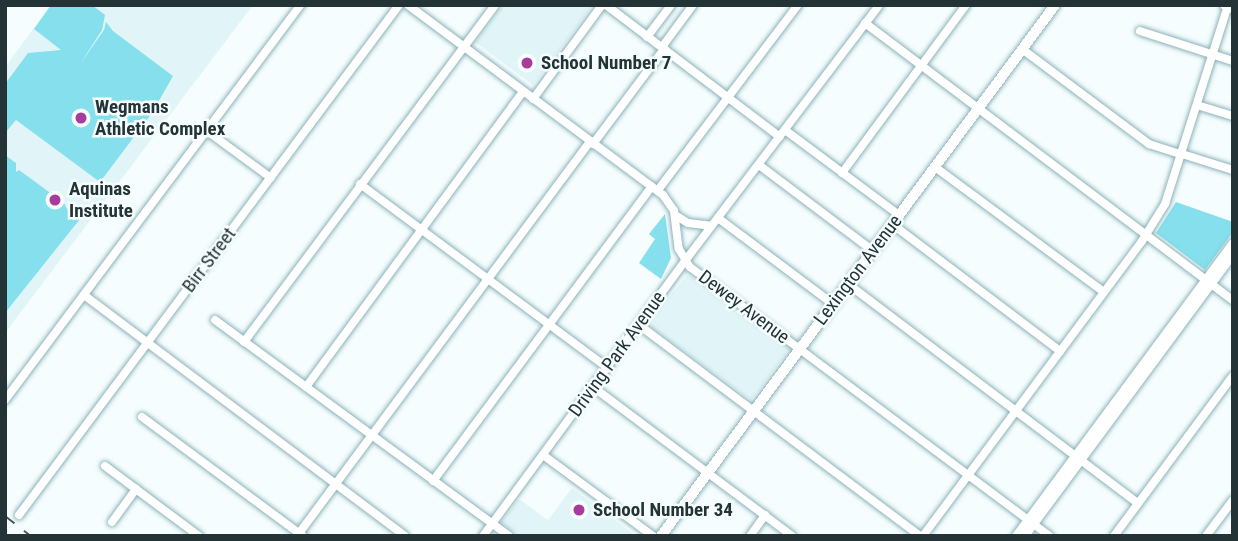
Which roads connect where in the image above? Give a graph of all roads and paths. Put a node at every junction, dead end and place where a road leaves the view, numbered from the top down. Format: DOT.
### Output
graph roads {
  1 [pos="300,5"];
  2 [pos="399,5"];
  3 [pos="408,5"];
  4 [pos="495,5"];
  5 [pos="604,5"];
  6 [pos="671,5"];
  7 [pos="693,5"];
  8 [pos="798,5"];
  9 [pos="879,5"];
  10 [pos="966,5"];
  11 [pos="1054,5"];
  12 [pos="1227,5"];
  13 [pos="1233,8"];
  14 [pos="865,23"];
  15 [pos="1140,31"];
  16 [pos="648,37"];
  17 [pos="463,47"];
  18 [pos="663,48"];
  19 [pos="1022,49"];
  20 [pos="1213,55"];
  21 [pos="1233,61"];
  22 [pos="922,66"];
  23 [pos="523,92"];
  24 [pos="729,98"];
  25 [pos="533,99"];
  26 [pos="1198,105"];
  27 [pos="978,108"];
  28 [pos="1233,116"];
  29 [pos="207,131"];
  30 [pos="782,134"];
  31 [pos="592,142"];
  32 [pos="1182,155"];
  33 [pos="759,165"];
  34 [pos="935,167"];
  35 [pos="1233,170"];
  36 [pos="842,173"];
  37 [pos="271,178"];
  38 [pos="360,184"];
  39 [pos="655,188"];
  40 [pos="676,215"];
  41 [pos="718,218"];
  42 [pos="895,220"];
  43 [pos="711,226"];
  44 [pos="422,230"];
  45 [pos="1146,235"];
  46 [pos="1233,243"];
  47 [pos="873,251"];
  48 [pos="1233,256"];
  49 [pos="685,261"];
  50 [pos="488,279"];
  51 [pos="1209,282"];
  52 [pos="848,284"];
  53 [pos="1104,292"];
  54 [pos="84,295"];
  55 [pos="1233,300"];
  56 [pos="833,304"];
  57 [pos="215,320"];
  58 [pos="550,325"];
  59 [pos="639,325"];
  60 [pos="244,342"];
  61 [pos="148,343"];
  62 [pos="800,349"];
  63 [pos="1060,351"];
  64 [pos="608,368"];
  65 [pos="1233,376"];
  66 [pos="306,387"];
  67 [pos="593,387"];
  68 [pos="5,400"];
  69 [pos="754,411"];
  70 [pos="1016,411"];
  71 [pos="142,417"];
  72 [pos="372,436"];
  73 [pos="543,455"];
  74 [pos="1078,458"];
  75 [pos="105,466"];
  76 [pos="708,473"];
  77 [pos="968,475"];
  78 [pos="433,481"];
  79 [pos="335,485"];
  80 [pos="136,489"];
  81 [pos="1233,500"];
  82 [pos="1139,503"];
  83 [pos="19,515"];
  84 [pos="765,515"];
  85 [pos="113,522"];
  86 [pos="1031,522"];
  87 [pos="492,524"];
  88 [pos="300,535"];
  89 [pos="199,536"];
  90 [pos="405,536"];
  91 [pos="484,536"];
  92 [pos="509,536"];
  93 [pos="653,536"];
  94 [pos="661,536"];
  95 [pos="750,536"];
  96 [pos="792,536"];
  97 [pos="922,536"];
  98 [pos="1016,536"];
  99 [pos="1025,536"];
  100 [pos="1049,536"];
  101 [pos="1114,536"];
  102 [pos="1206,536"];
  1 -- 29 [label="street"];
  2 -- 37 [label="street, Birr Street"];
  3 -- 17 [label="street"];
  4 -- 17 [label="street"];
  5 -- 16 [label="street"];
  5 -- 25 [label="street"];
  6 -- 16 [label="street"];
  7 -- 18 [label="street"];
  8 -- 24 [label="street"];
  9 -- 14 [label="street, Driving Park Avenue"];
  10 -- 22 [label="street"];
  11 -- 19 [label="main road, Lexington Avenue"];
  12 -- 13 [label="main road"];
  12 -- 20 [label="street"];
  14 -- 22 [label="street"];
  14 -- 30 [label="street, Driving Park Avenue"];
  15 -- 20 [label="street"];
  16 -- 18 [label="street"];
  17 -- 23 [label="street"];
  17 -- 38 [label="street"];
  18 -- 24 [label="street"];
  18 -- 31 [label="street"];
  19 -- 27 [label="main road, Lexington Avenue"];
  19 -- 32 [label="street"];
  20 -- 21 [label="street"];
  20 -- 26 [label="street"];
  22 -- 27 [label="street"];
  22 -- 36 [label="street"];
  23 -- 25 [label="street"];
  23 -- 44 [label="street"];
  24 -- 30 [label="street"];
  24 -- 39 [label="street"];
  25 -- 31 [label="street"];
  26 -- 28 [label="street"];
  26 -- 32 [label="street"];
  27 -- 34 [label="main road, Lexington Avenue"];
  27 -- 45 [label="street"];
  29 -- 37 [label="street"];
  29 -- 54 [label="street"];
  30 -- 33 [label="street, Driving Park Avenue"];
  30 -- 36 [label="street"];
  31 -- 39 [label="street"];
  31 -- 50 [label="street"];
  32 -- 35 [label="street"];
  32 -- 45 [label="street"];
  33 -- 41 [label="street, Driving Park Avenue"];
  33 -- 47 [label="street"];
  34 -- 42 [label="main road, Lexington Avenue"];
  34 -- 53 [label="street"];
  36 -- 42 [label="street"];
  37 -- 61 [label="street, Birr Street"];
  38 -- 44 [label="street"];
  38 -- 60 [label="street"];
  39 -- 40 [label="street"];
  39 -- 58 [label="street"];
  40 -- 43 [label="street"];
  40 -- 49 [label="street, Dewey Avenue"];
  41 -- 43 [label="street, Driving Park Avenue"];
  41 -- 56 [label="street"];
  42 -- 47 [label="main road, Lexington Avenue"];
  42 -- 63 [label="street"];
  43 -- 49 [label="street, Driving Park Avenue"];
  44 -- 50 [label="street"];
  44 -- 66 [label="street"];
  45 -- 51 [label="street"];
  45 -- 53 [label="street"];
  46 -- 51 [label="street"];
  47 -- 52 [label="main road, Lexington Avenue"];
  48 -- 51 [label="street"];
  49 -- 59 [label="street, Driving Park Avenue"];
  49 -- 62 [label="street, Dewey Avenue"];
  50 -- 58 [label="street"];
  50 -- 72 [label="street"];
  51 -- 55 [label="street"];
  51 -- 74 [label="street"];
  52 -- 56 [label="main road, Lexington Avenue"];
  52 -- 70 [label="street"];
  53 -- 63 [label="street"];
  54 -- 61 [label="street"];
  54 -- 68 [label="street"];
  56 -- 62 [label="main road, Lexington Avenue"];
  57 -- 60 [label="street"];
  58 -- 64 [label="street"];
  58 -- 78 [label="street"];
  59 -- 64 [label="street, Driving Park Avenue"];
  59 -- 69 [label="street"];
  60 -- 66 [label="street"];
  61 -- 79 [label="street"];
  61 -- 83 [label="street, Birr Street"];
  62 -- 69 [label="main road, Lexington Avenue"];
  62 -- 77 [label="street, Dewey Avenue"];
  63 -- 70 [label="street"];
  64 -- 67 [label="street, Driving Park Avenue"];
  65 -- 82 [label="street"];
  66 -- 72 [label="street"];
  67 -- 73 [label="street, Driving Park Avenue"];
  67 -- 76 [label="street"];
  69 -- 76 [label="main road, Lexington Avenue"];
  69 -- 97 [label="street"];
  70 -- 74 [label="street"];
  70 -- 77 [label="street"];
  71 -- 88 [label="street"];
  72 -- 78 [label="street"];
  72 -- 79 [label="street"];
  73 -- 87 [label="street, Driving Park Avenue"];
  73 -- 93 [label="street"];
  74 -- 82 [label="street"];
  74 -- 86 [label="street"];
  75 -- 80 [label="street"];
  76 -- 84 [label="street"];
  76 -- 94 [label="main road, Lexington Avenue"];
  77 -- 86 [label="street, Dewey Avenue"];
  77 -- 97 [label="street"];
  78 -- 87 [label="street"];
  79 -- 88 [label="street"];
  79 -- 90 [label="street"];
  80 -- 85 [label="street"];
  80 -- 89 [label="street"];
  81 -- 102 [label="street"];
  82 -- 101 [label="street"];
  84 -- 95 [label="street"];
  84 -- 96 [label="street"];
  86 -- 98 [label="street"];
  86 -- 99 [label="street"];
  86 -- 100 [label="street, Dewey Avenue"];
  87 -- 91 [label="street, Driving Park Avenue"];
  87 -- 92 [label="street"];
}
